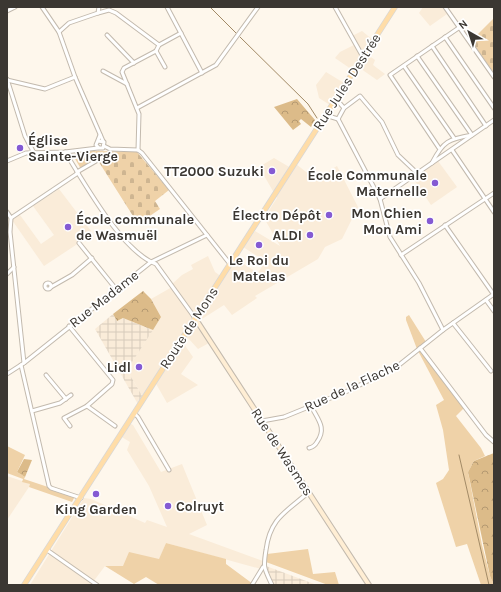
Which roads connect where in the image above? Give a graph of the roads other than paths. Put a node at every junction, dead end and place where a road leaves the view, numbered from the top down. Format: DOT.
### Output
graph roads {
  1 [pos="15,7"];
  2 [pos="42,7"];
  3 [pos="99,7"];
  4 [pos="167,7"];
  5 [pos="258,7"];
  6 [pos="335,7"];
  7 [pos="395,7"];
  8 [pos="445,7"];
  9 [pos="7,11"];
  10 [pos="98,13"];
  11 [pos="460,27"];
  12 [pos="60,32"];
  13 [pos="181,33"];
  14 [pos="107,35"];
  15 [pos="445,37"];
  16 [pos="159,45"];
  17 [pos="432,46"];
  18 [pos="156,51"];
  19 [pos="417,56"];
  20 [pos="363,57"];
  21 [pos="134,62"];
  22 [pos="404,66"];
  23 [pos="165,68"];
  24 [pos="103,71"];
  25 [pos="202,73"];
  26 [pos="75,76"];
  27 [pos="494,77"];
  28 [pos="7,80"];
  29 [pos="127,84"];
  30 [pos="336,99"];
  31 [pos="137,108"];
  32 [pos="344,108"];
  33 [pos="494,108"];
  34 [pos="325,115"];
  35 [pos="338,119"];
  36 [pos="494,122"];
  37 [pos="486,126"];
  38 [pos="100,133"];
  39 [pos="472,135"];
  40 [pos="454,138"];
  41 [pos="100,146"];
  42 [pos="439,148"];
  43 [pos="138,150"];
  44 [pos="452,150"];
  45 [pos="65,152"];
  46 [pos="34,153"];
  47 [pos="298,158"];
  48 [pos="7,161"];
  49 [pos="96,161"];
  50 [pos="432,163"];
  51 [pos="78,173"];
  52 [pos="417,173"];
  53 [pos="494,192"];
  54 [pos="380,199"];
  55 [pos="485,199"];
  56 [pos="7,212"];
  57 [pos="494,212"];
  58 [pos="11,218"];
  59 [pos="445,226"];
  60 [pos="207,235"];
  61 [pos="79,243"];
  62 [pos="401,255"];
  63 [pos="92,258"];
  64 [pos="151,262"];
  65 [pos="230,264"];
  66 [pos="14,267"];
  67 [pos="7,274"];
  68 [pos="52,287"];
  69 [pos="116,288"];
  70 [pos="494,294"];
  71 [pos="486,300"];
  72 [pos="494,311"];
  73 [pos="195,318"];
  74 [pos="453,323"];
  75 [pos="69,326"];
  76 [pos="443,330"];
  77 [pos="420,348"];
  78 [pos="22,364"];
  79 [pos="491,371"];
  80 [pos="7,374"];
  81 [pos="46,375"];
  82 [pos="71,395"];
  83 [pos="66,399"];
  84 [pos="87,406"];
  85 [pos="311,406"];
  86 [pos="32,411"];
  87 [pos="135,414"];
  88 [pos="262,421"];
  89 [pos="70,426"];
  90 [pos="115,426"];
  91 [pos="494,442"];
  92 [pos="309,448"];
  93 [pos="169,470"];
  94 [pos="309,492"];
  95 [pos="81,498"];
  96 [pos="47,550"];
  97 [pos="263,567"];
  98 [pos="24,585"];
  99 [pos="98,585"];
  100 [pos="252,585"];
  101 [pos="272,585"];
  102 [pos="369,585"];
  1 -- 9 [label="street"];
  2 -- 12 [label="street"];
  3 -- 10 [label="street"];
  4 -- 13 [label="street"];
  5 -- 25 [label="street"];
  6 -- 20 [label="street"];
  7 -- 20 [label="main road, Rue Jules Destrée"];
  8 -- 11 [label="street"];
  10 -- 12 [label="street"];
  10 -- 16 [label="street"];
  11 -- 15 [label="street"];
  11 -- 27 [label="street"];
  12 -- 26 [label="street"];
  13 -- 16 [label="street"];
  13 -- 25 [label="street"];
  14 -- 21 [label="street"];
  15 -- 17 [label="street"];
  15 -- 33 [label="street"];
  16 -- 18 [label="street"];
  17 -- 19 [label="street"];
  17 -- 37 [label="street"];
  18 -- 21 [label="street"];
  18 -- 23 [label="street"];
  19 -- 22 [label="street"];
  19 -- 39 [label="street"];
  20 -- 30 [label="main road, Rue Jules Destrée"];
  21 -- 29 [label="street"];
  22 -- 40 [label="street"];
  22 -- 42 [label="street"];
  24 -- 29 [label="street"];
  25 -- 31 [label="street"];
  26 -- 28 [label="street"];
  26 -- 38 [label="street"];
  28 -- 46 [label="street"];
  29 -- 31 [label="street"];
  30 -- 32 [label="street"];
  30 -- 34 [label="main road, Rue Jules Destrée"];
  31 -- 43 [label="street"];
  32 -- 35 [label="street"];
  32 -- 52 [label="street"];
  34 -- 35 [label="street"];
  34 -- 47 [label="main road, Rue Jules Destrée"];
  35 -- 54 [label="street"];
  36 -- 37 [label="street"];
  37 -- 39 [label="street"];
  38 -- 41 [label="street"];
  38 -- 41 [label="street"];
  39 -- 40 [label="street"];
  39 -- 44 [label="street"];
  40 -- 42 [label="street"];
  41 -- 43 [label="street"];
  41 -- 45 [label="street"];
  42 -- 50 [label="street"];
  43 -- 60 [label="street"];
  44 -- 50 [label="street"];
  44 -- 55 [label="street"];
  45 -- 46 [label="street"];
  45 -- 51 [label="street"];
  46 -- 48 [label="street"];
  47 -- 65 [label="main road, Route de Mons"];
  49 -- 51 [label="street"];
  50 -- 52 [label="street"];
  51 -- 58 [label="street"];
  51 -- 64 [label="street"];
  52 -- 54 [label="street"];
  53 -- 55 [label="street"];
  54 -- 62 [label="street"];
  55 -- 57 [label="street"];
  55 -- 59 [label="street"];
  56 -- 58 [label="street"];
  58 -- 66 [label="street"];
  59 -- 62 [label="street"];
  59 -- 70 [label="street"];
  60 -- 64 [label="street, Rue Madame"];
  60 -- 65 [label="street"];
  61 -- 63 [label="street"];
  62 -- 76 [label="street"];
  63 -- 68 [label="street"];
  63 -- 69 [label="street"];
  64 -- 69 [label="street, Rue Madame"];
  64 -- 73 [label="street"];
  65 -- 73 [label="main road, Route de Mons"];
  66 -- 67 [label="street"];
  66 -- 78 [label="street"];
  69 -- 75 [label="street, Rue Madame"];
  70 -- 71 [label="street, Rue de la Flache"];
  71 -- 72 [label="street"];
  71 -- 74 [label="street, Rue de la Flache"];
  73 -- 87 [label="main road, Route de Mons"];
  73 -- 88 [label="street, Rue de Wasmes"];
  74 -- 76 [label="street, Rue de la Flache"];
  74 -- 79 [label="street"];
  75 -- 78 [label="street, Rue Madame"];
  75 -- 84 [label="street"];
  76 -- 77 [label="street, Rue de la Flache"];
  77 -- 85 [label="street, Rue de la Flache"];
  77 -- 91 [label="street"];
  78 -- 80 [label="street, Rue Madame"];
  78 -- 86 [label="street"];
  81 -- 83 [label="street"];
  82 -- 83 [label="street"];
  83 -- 86 [label="street"];
  84 -- 89 [label="street"];
  84 -- 90 [label="street"];
  85 -- 88 [label="street, Rue de la Flache"];
  85 -- 92 [label="street"];
  86 -- 95 [label="street"];
  87 -- 93 [label="street"];
  87 -- 95 [label="main road, Route de Mons"];
  88 -- 94 [label="street, Rue de Wasmes"];
  94 -- 97 [label="street"];
  94 -- 102 [label="street, Rue de Wasmes"];
  95 -- 96 [label="main road, Route de Mons"];
  96 -- 98 [label="main road, Route de Mons"];
  96 -- 99 [label="street"];
  97 -- 100 [label="street"];
  97 -- 101 [label="street"];
}
